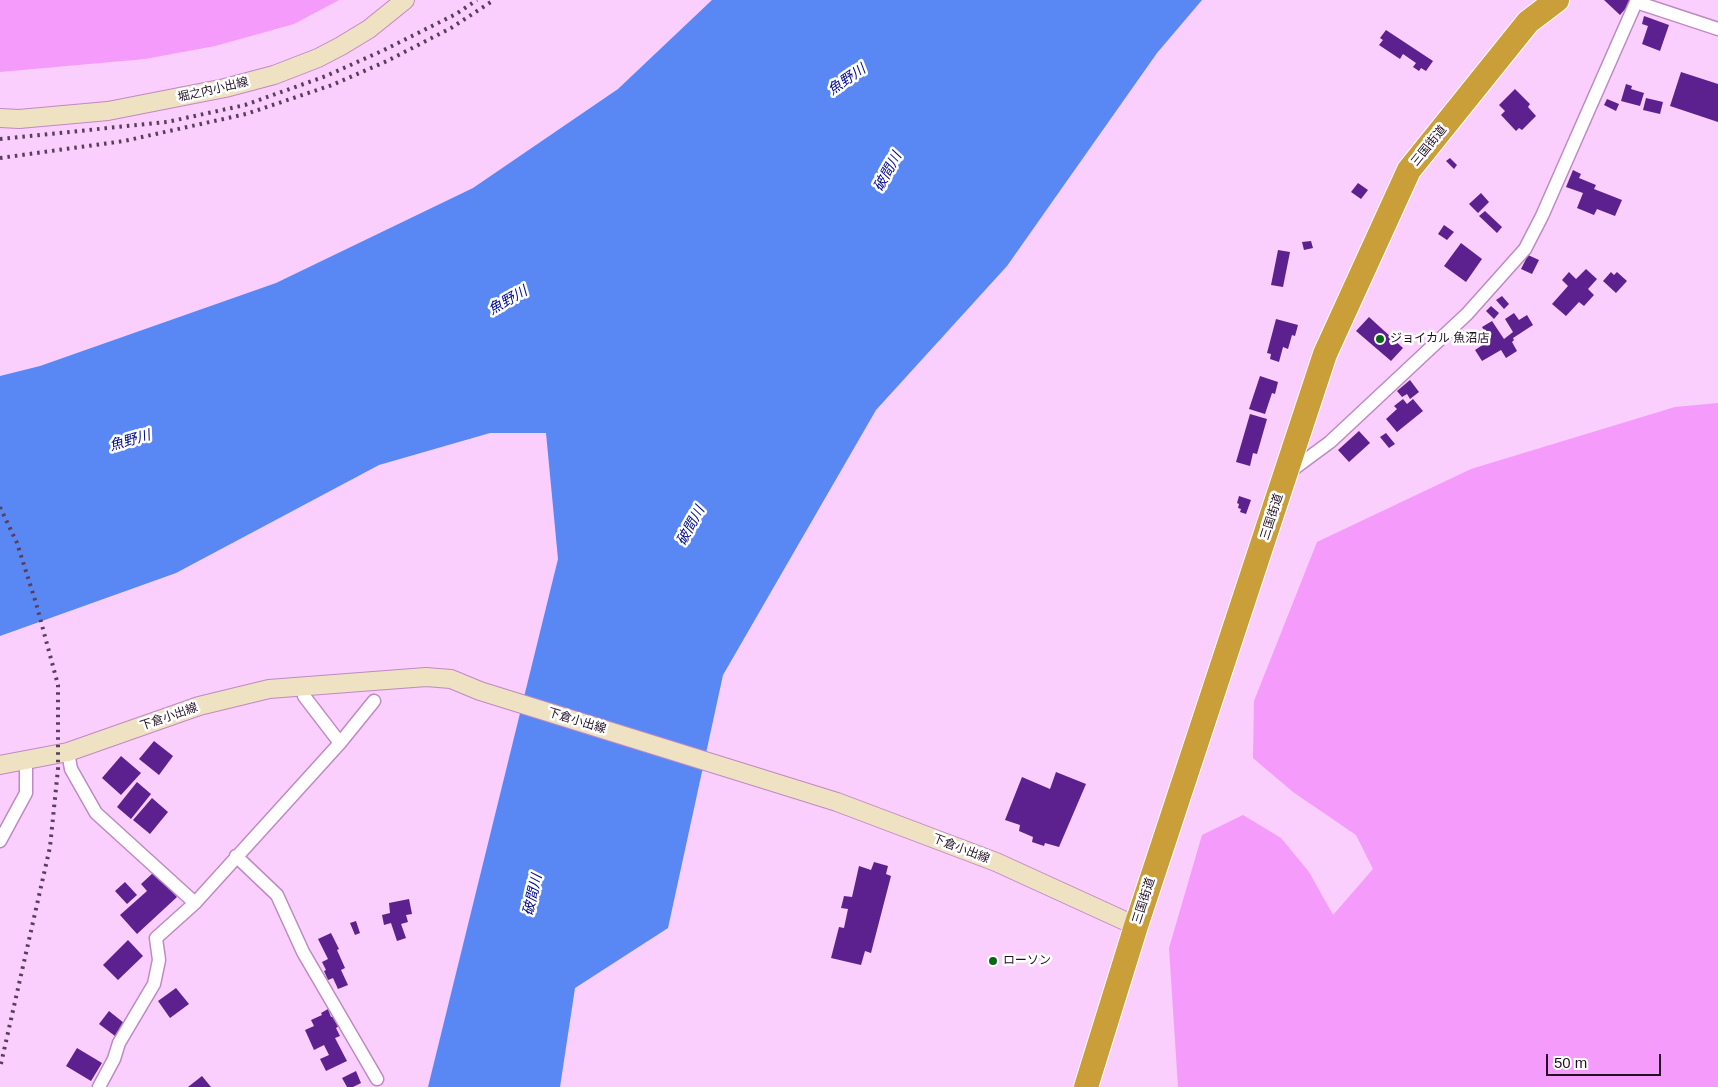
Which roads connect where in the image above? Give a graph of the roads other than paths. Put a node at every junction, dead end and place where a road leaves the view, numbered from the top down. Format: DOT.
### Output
graph roads {
  1 [pos="405,0"];
  2 [pos="1557,0"];
  3 [pos="1636,1"];
  4 [pos="1718,29"];
  5 [pos="0,118"];
  6 [pos="1286,475"];
  7 [pos="304,686"];
  8 [pos="374,701"];
  9 [pos="340,742"];
  10 [pos="68,752"];
  11 [pos="26,761"];
  12 [pos="0,765"];
  13 [pos="0,841"];
  14 [pos="236,856"];
  15 [pos="195,902"];
  16 [pos="1136,926"];
  17 [pos="377,1079"];
  18 [pos="99,1087"];
  19 [pos="1086,1087"];
  1 -- 5 [label="main road, 堀之内小出線"];
  2 -- 6 [label="highway, 三国街道"];
  3 -- 4 [label="street"];
  3 -- 6 [label="street"];
  6 -- 16 [label="highway, 三国街道"];
  7 -- 9 [label="street"];
  7 -- 10 [label="main road, 下倉小出線"];
  7 -- 16 [label="main road, 下倉小出線"];
  8 -- 9 [label="street"];
  9 -- 14 [label="street"];
  10 -- 11 [label="main road, 下倉小出線"];
  10 -- 15 [label="street"];
  11 -- 12 [label="main road, 下倉小出線"];
  11 -- 13 [label="street"];
  14 -- 15 [label="street"];
  14 -- 17 [label="street"];
  15 -- 18 [label="street"];
  16 -- 19 [label="highway, 三国街道"];
}
